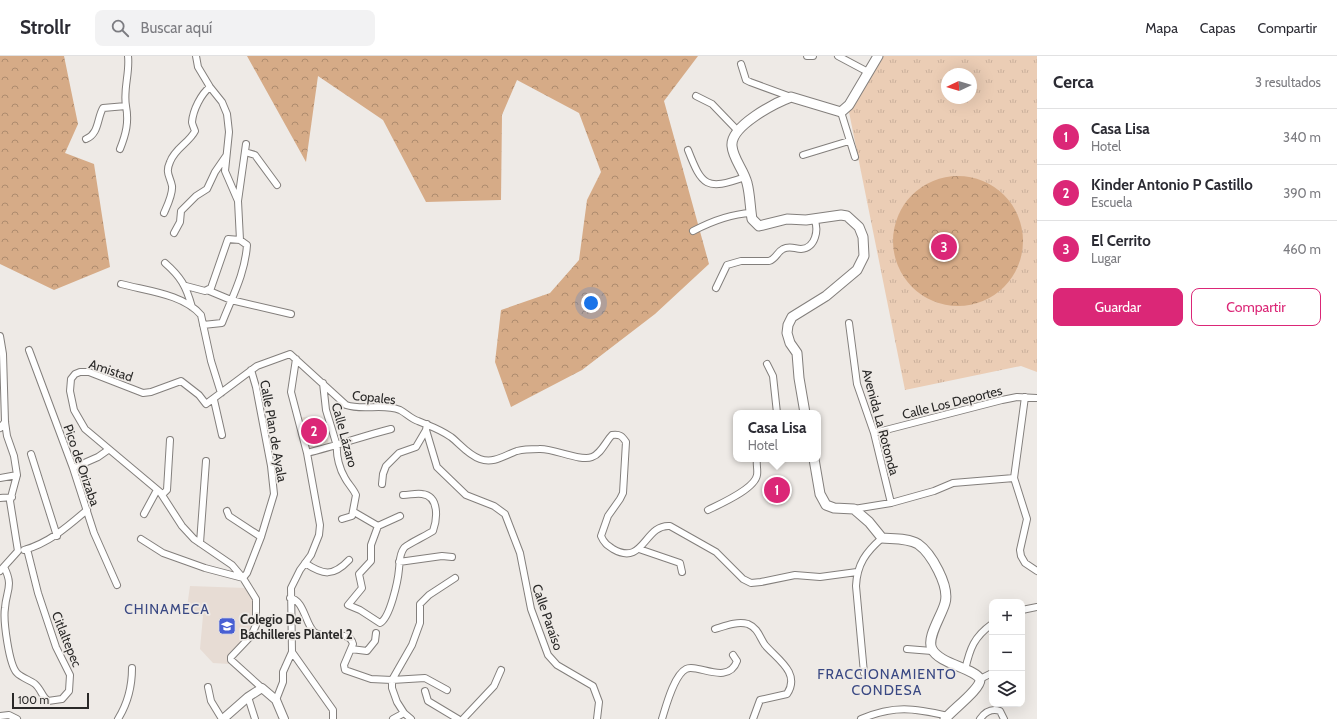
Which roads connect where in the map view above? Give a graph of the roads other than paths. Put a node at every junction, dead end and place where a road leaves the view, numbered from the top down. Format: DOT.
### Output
graph roads {
  1 [pos="128,56"];
  2 [pos="196,56"];
  3 [pos="807,56"];
  4 [pos="813,56"];
  5 [pos="838,56"];
  6 [pos="878,56"];
  7 [pos="741,64"];
  8 [pos="868,72"];
  9 [pos="210,87"];
  10 [pos="696,96"];
  11 [pos="791,97"];
  12 [pos="126,106"];
  13 [pos="841,112"];
  14 [pos="738,131"];
  15 [pos="86,138"];
  16 [pos="849,141"];
  17 [pos="246,144"];
  18 [pos="120,149"];
  19 [pos="688,150"];
  20 [pos="245,152"];
  21 [pos="803,155"];
  22 [pos="226,156"];
  23 [pos="855,158"];
  24 [pos="745,177"];
  25 [pos="277,185"];
  26 [pos="238,201"];
  27 [pos="164,213"];
  28 [pos="751,213"];
  29 [pos="814,219"];
  30 [pos="693,231"];
  31 [pos="174,233"];
  32 [pos="240,240"];
  33 [pos="165,263"];
  34 [pos="121,284"];
  35 [pos="186,286"];
  36 [pos="716,288"];
  37 [pos="207,290"];
  38 [pos="230,300"];
  39 [pos="192,306"];
  40 [pos="291,314"];
  41 [pos="848,323"];
  42 [pos="203,325"];
  43 [pos="0,336"];
  44 [pos="29,350"];
  45 [pos="296,358"];
  46 [pos="767,364"];
  47 [pos="251,370"];
  48 [pos="323,383"];
  49 [pos="221,393"];
  50 [pos="1025,397"];
  51 [pos="1037,398"];
  52 [pos="214,400"];
  53 [pos="777,410"];
  54 [pos="805,410"];
  55 [pos="5,422"];
  56 [pos="426,427"];
  57 [pos="0,428"];
  58 [pos="392,429"];
  59 [pos="874,433"];
  60 [pos="222,435"];
  61 [pos="170,440"];
  62 [pos="337,446"];
  63 [pos="108,450"];
  64 [pos="307,453"];
  65 [pos="31,454"];
  66 [pos="206,461"];
  67 [pos="757,462"];
  68 [pos="815,462"];
  69 [pos="73,468"];
  70 [pos="17,475"];
  71 [pos="0,478"];
  72 [pos="1014,478"];
  73 [pos="382,484"];
  74 [pos="157,490"];
  75 [pos="162,495"];
  76 [pos="403,495"];
  77 [pos="12,497"];
  78 [pos="0,498"];
  79 [pos="890,503"];
  80 [pos="854,509"];
  81 [pos="87,510"];
  82 [pos="708,510"];
  83 [pos="227,511"];
  84 [pos="353,513"];
  85 [pos="144,514"];
  86 [pos="400,516"];
  87 [pos="342,519"];
  88 [pos="378,526"];
  89 [pos="57,536"];
  90 [pos="261,537"];
  91 [pos="141,538"];
  92 [pos="882,538"];
  93 [pos="200,543"];
  94 [pos="27,549"];
  95 [pos="639,549"];
  96 [pos="18,552"];
  97 [pos="452,557"];
  98 [pos="348,560"];
  99 [pos="399,562"];
  100 [pos="305,563"];
  101 [pos="2,569"];
  102 [pos="1037,571"];
  103 [pos="682,572"];
  104 [pos="857,572"];
  105 [pos="243,578"];
  106 [pos="455,578"];
  107 [pos="117,585"];
  108 [pos="290,598"];
  109 [pos="1037,607"];
  110 [pos="1025,609"];
  111 [pos="989,626"];
  112 [pos="715,629"];
  113 [pos="376,633"];
  114 [pos="351,649"];
  115 [pos="907,649"];
  116 [pos="932,651"];
  117 [pos="292,652"];
  118 [pos="733,654"];
  119 [pos="132,668"];
  120 [pos="501,670"];
  121 [pos="965,670"];
  122 [pos="864,673"];
  123 [pos="989,674"];
  124 [pos="980,679"];
  125 [pos="392,680"];
  126 [pos="208,687"];
  127 [pos="262,688"];
  128 [pos="447,690"];
  129 [pos="425,691"];
  130 [pos="248,697"];
  131 [pos="276,700"];
  132 [pos="928,711"];
  133 [pos="404,713"];
  134 [pos="0,716"];
  135 [pos="947,717"];
  136 [pos="869,718"];
  137 [pos="17,719"];
  138 [pos="118,719"];
  139 [pos="222,719"];
  140 [pos="255,719"];
  141 [pos="284,719"];
  142 [pos="333,719"];
  143 [pos="393,719"];
  144 [pos="411,719"];
  145 [pos="458,719"];
  146 [pos="463,719"];
  147 [pos="597,719"];
  148 [pos="662,719"];
  149 [pos="752,719"];
  150 [pos="861,719"];
  151 [pos="929,719"];
  152 [pos="980,719"];
  153 [pos="1004,719"];
  1 -- 12 [label="street"];
  2 -- 9 [label="street"];
  3 -- 4 [label="street"];
  5 -- 8 [label="street"];
  6 -- 8 [label="main road"];
  7 -- 11 [label="street"];
  8 -- 13 [label="main road"];
  9 -- 22 [label="street"];
  9 -- 27 [label="street"];
  10 -- 14 [label="street"];
  11 -- 13 [label="main road"];
  11 -- 14 [label="main road"];
  12 -- 15 [label="street"];
  12 -- 18 [label="street"];
  13 -- 16 [label="street"];
  14 -- 24 [label="main road"];
  16 -- 21 [label="street"];
  16 -- 23 [label="street"];
  17 -- 20 [label="street"];
  19 -- 24 [label="street"];
  20 -- 25 [label="street"];
  20 -- 26 [label="street"];
  22 -- 26 [label="street"];
  22 -- 31 [label="street"];
  24 -- 28 [label="main road"];
  26 -- 32 [label="street"];
  28 -- 29 [label="main road"];
  28 -- 30 [label="street"];
  29 -- 36 [label="street"];
  29 -- 54 [label="main road"];
  32 -- 37 [label="street"];
  32 -- 38 [label="street"];
  33 -- 35 [label="street"];
  34 -- 39 [label="street"];
  35 -- 37 [label="street"];
  35 -- 39 [label="street"];
  37 -- 38 [label="street"];
  38 -- 40 [label="street"];
  38 -- 42 [label="street"];
  39 -- 42 [label="street"];
  41 -- 59 [label="street, Avenida La Rotonda"];
  42 -- 49 [label="street"];
  43 -- 55 [label="street"];
  44 -- 69 [label="street, Pico de Orizaba"];
  45 -- 47 [label="street"];
  45 -- 48 [label="street, Copales"];
  45 -- 64 [label="street"];
  46 -- 53 [label="street"];
  47 -- 49 [label="street"];
  47 -- 90 [label="street, Calle Plan de Ayala"];
  48 -- 56 [label="street, Copales"];
  48 -- 62 [label="street, Calle Lázaro"];
  49 -- 52 [label="street"];
  50 -- 51 [label="street, Calle Los Deportes"];
  50 -- 59 [label="street, Calle Los Deportes"];
  50 -- 72 [label="street"];
  52 -- 60 [label="street"];
  52 -- 63 [label="street, Amistad"];
  55 -- 57 [label="street"];
  55 -- 70 [label="street"];
  56 -- 73 [label="street"];
  56 -- 95 [label="street, Copales"];
  56 -- 147 [label="street, Calle Paraíso"];
  58 -- 62 [label="street"];
  59 -- 79 [label="street, Avenida La Rotonda"];
  61 -- 75 [label="street"];
  62 -- 64 [label="street"];
  62 -- 84 [label="street, Calle Lázaro"];
  63 -- 69 [label="street"];
  63 -- 74 [label="street"];
  64 -- 100 [label="street"];
  65 -- 89 [label="street"];
  66 -- 93 [label="street"];
  67 -- 82 [label="street"];
  68 -- 80 [label="main road"];
  69 -- 81 [label="street, Pico de Orizaba"];
  70 -- 71 [label="street"];
  70 -- 77 [label="street"];
  72 -- 79 [label="street"];
  72 -- 102 [label="street"];
  74 -- 75 [label="street"];
  74 -- 85 [label="street"];
  75 -- 93 [label="street"];
  76 -- 99 [label="street"];
  77 -- 78 [label="street"];
  77 -- 96 [label="street"];
  79 -- 80 [label="street"];
  80 -- 92 [label="main road"];
  81 -- 89 [label="street"];
  81 -- 107 [label="street, Pico de Orizaba"];
  83 -- 90 [label="street"];
  84 -- 87 [label="street"];
  84 -- 88 [label="street"];
  86 -- 88 [label="street"];
  88 -- 99 [label="street"];
  89 -- 94 [label="street"];
  90 -- 105 [label="street, Calle Plan de Ayala"];
  91 -- 105 [label="street"];
  92 -- 104 [label="street"];
  92 -- 116 [label="main road"];
  93 -- 105 [label="street"];
  94 -- 96 [label="street"];
  94 -- 101 [label="street, Citlaltepec"];
  95 -- 103 [label="street"];
  95 -- 104 [label="street"];
  96 -- 101 [label="street"];
  97 -- 99 [label="street"];
  98 -- 100 [label="street"];
  100 -- 108 [label="street"];
  104 -- 122 [label="street"];
  105 -- 127 [label="street"];
  106 -- 125 [label="street"];
  108 -- 114 [label="street"];
  108 -- 117 [label="street"];
  109 -- 110 [label="street"];
  111 -- 121 [label="street"];
  112 -- 149 [label="street"];
  113 -- 114 [label="street"];
  114 -- 125 [label="street"];
  115 -- 116 [label="street"];
  116 -- 121 [label="main road"];
  117 -- 131 [label="street"];
  117 -- 142 [label="street"];
  118 -- 148 [label="street"];
  119 -- 138 [label="street"];
  120 -- 146 [label="street"];
  121 -- 124 [label="main road"];
  123 -- 124 [label="street"];
  124 -- 135 [label="main road"];
  125 -- 128 [label="street"];
  125 -- 133 [label="street"];
  126 -- 139 [label="street"];
  127 -- 130 [label="street"];
  127 -- 131 [label="street"];
  129 -- 145 [label="street"];
  130 -- 139 [label="street"];
  130 -- 140 [label="street"];
  131 -- 141 [label="street"];
  132 -- 135 [label="street"];
  132 -- 136 [label="street"];
  132 -- 151 [label="street"];
  133 -- 143 [label="street"];
  133 -- 144 [label="street"];
  134 -- 137 [label="street"];
  136 -- 150 [label="street"];
  152 -- 153 [label="street"];
}
